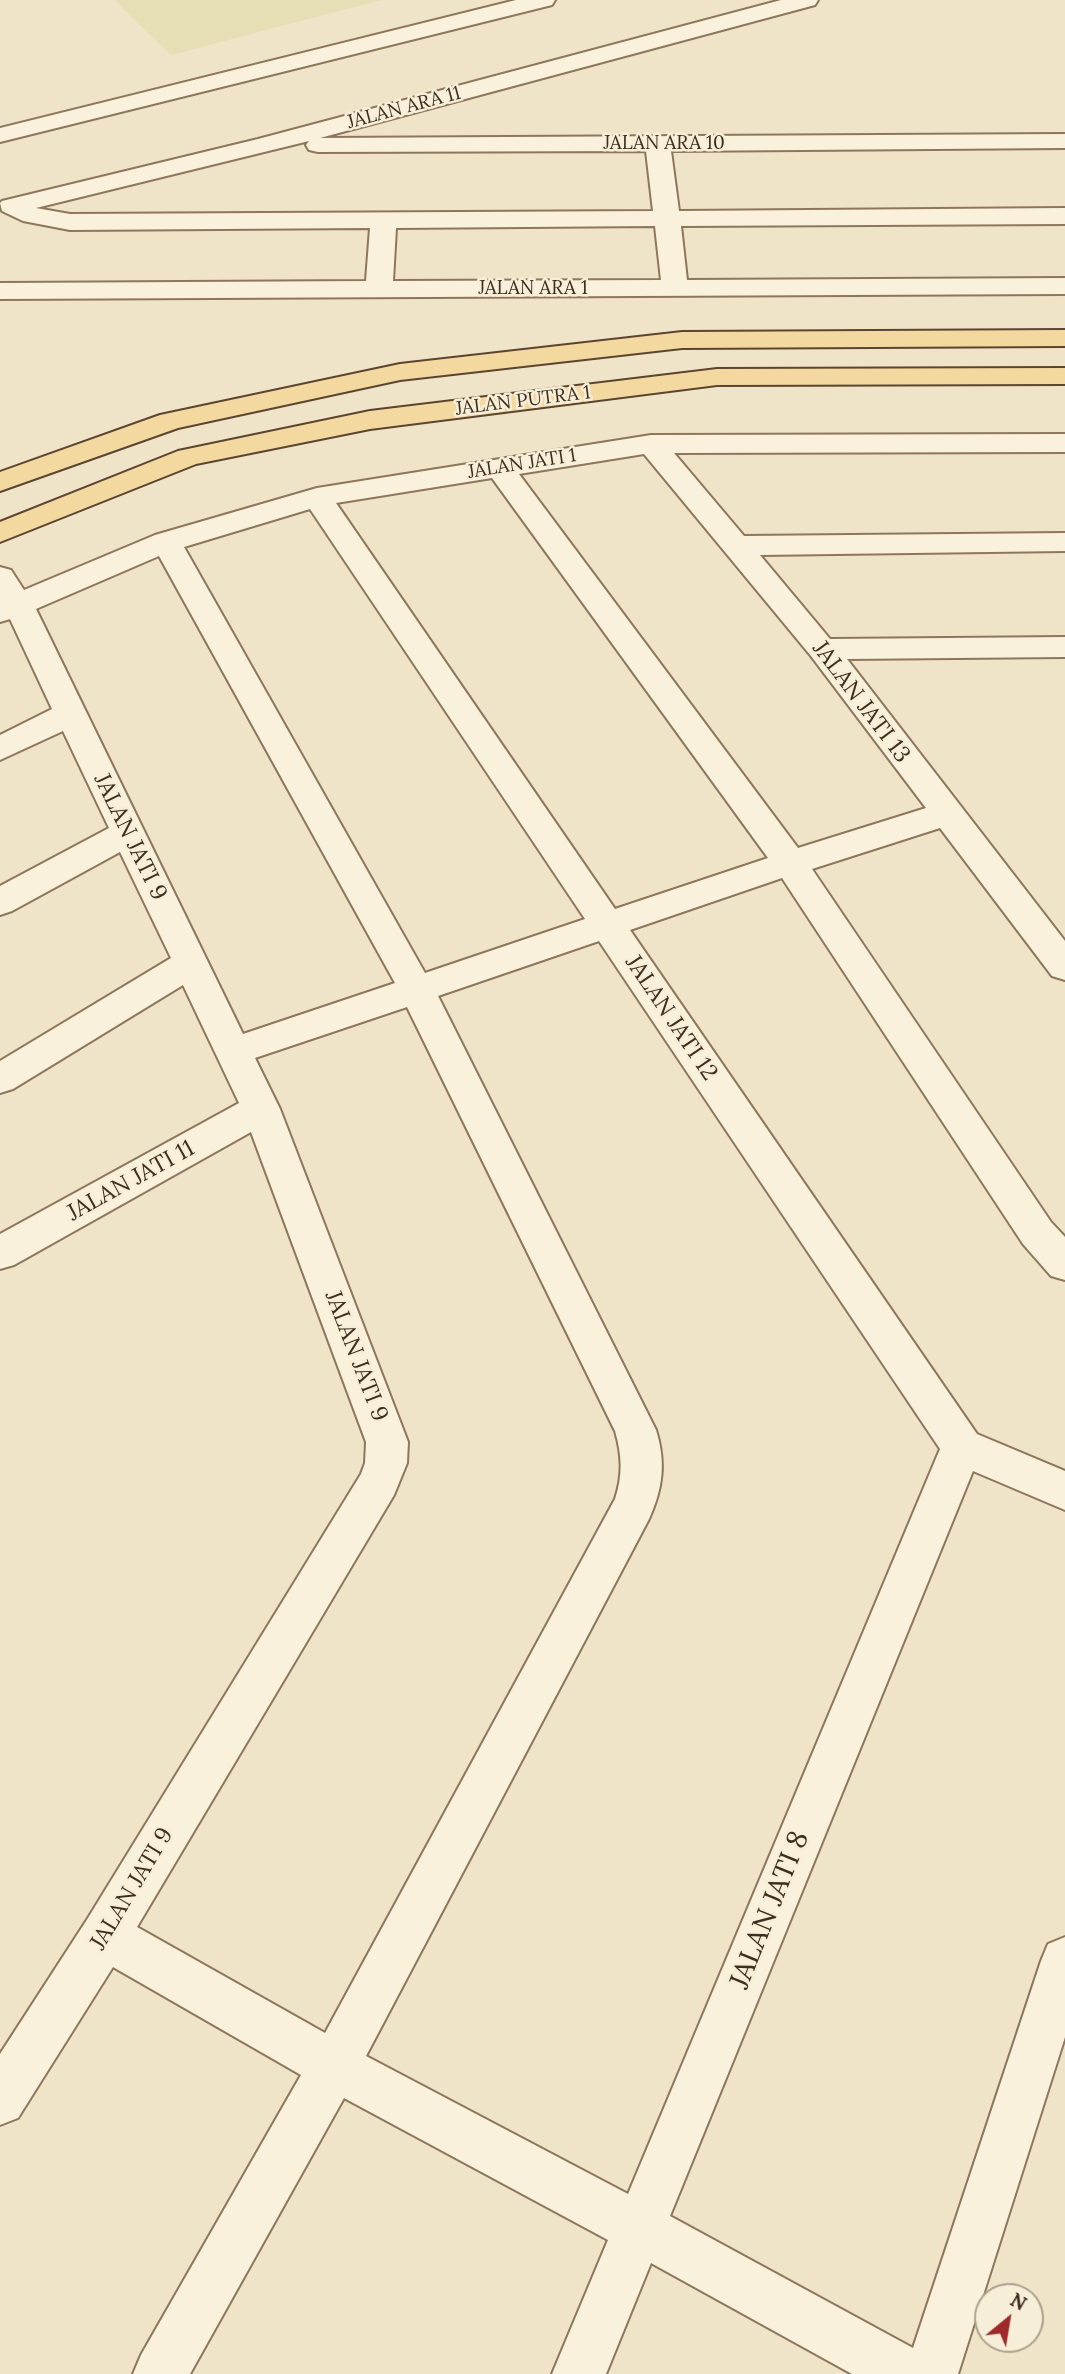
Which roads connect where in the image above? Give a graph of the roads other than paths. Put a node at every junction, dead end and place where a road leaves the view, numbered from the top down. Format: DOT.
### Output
graph roads {
  1 [pos="544,0"];
  2 [pos="807,0"];
  3 [pos="0,135"];
  4 [pos="1065,141"];
  5 [pos="658,144"];
  6 [pos="264,145"];
  7 [pos="5,208"];
  8 [pos="1065,216"];
  9 [pos="667,219"];
  10 [pos="383,221"];
  11 [pos="1065,286"];
  12 [pos="675,288"];
  13 [pos="379,290"];
  14 [pos="0,291"];
  15 [pos="1065,338"];
  16 [pos="1065,376"];
  17 [pos="1065,443"];
  18 [pos="651,444"];
  19 [pos="500,468"];
  20 [pos="0,482"];
  21 [pos="317,497"];
  22 [pos="0,533"];
  23 [pos="166,542"];
  24 [pos="1065,542"];
  25 [pos="736,546"];
  26 [pos="6,597"];
  27 [pos="1065,647"];
  28 [pos="822,649"];
  29 [pos="70,713"];
  30 [pos="0,749"];
  31 [pos="946,814"];
  32 [pos="128,833"];
  33 [pos="790,863"];
  34 [pos="0,902"];
  35 [pos="607,925"];
  36 [pos="191,963"];
  37 [pos="1065,967"];
  38 [pos="416,989"];
  39 [pos="234,1051"];
  40 [pos="0,1079"];
  41 [pos="261,1109"];
  42 [pos="0,1253"];
  43 [pos="1065,1264"];
  44 [pos="962,1447"];
  45 [pos="1065,1491"];
  46 [pos="105,1935"];
  47 [pos="1065,1961"];
  48 [pos="334,2066"];
  49 [pos="0,2100"];
  50 [pos="639,2228"];
  51 [pos="160,2374"];
  52 [pos="579,2374"];
  53 [pos="906,2374"];
  54 [pos="931,2374"];
  1 -- 3 [label="street"];
  2 -- 6 [label="street, JALAN ARA 11"];
  4 -- 5 [label="street, JALAN ARA 10"];
  5 -- 6 [label="street, JALAN ARA 10"];
  5 -- 9 [label="street"];
  6 -- 7 [label="street, JALAN ARA 11"];
  7 -- 10 [label="street"];
  8 -- 9 [label="street"];
  9 -- 10 [label="street"];
  9 -- 12 [label="street"];
  10 -- 13 [label="street"];
  11 -- 12 [label="street, JALAN ARA 1"];
  12 -- 13 [label="street, JALAN ARA 1"];
  13 -- 14 [label="street, JALAN ARA 1"];
  15 -- 20 [label="main road, JALAN PUTRA 1"];
  16 -- 22 [label="main road, JALAN PUTRA 1"];
  17 -- 18 [label="street, JALAN JATI 1"];
  18 -- 19 [label="street, JALAN JATI 1"];
  18 -- 25 [label="street, JALAN JATI 13"];
  19 -- 21 [label="street, JALAN JATI 1"];
  19 -- 33 [label="street"];
  21 -- 23 [label="street, JALAN JATI 1"];
  21 -- 35 [label="street, JALAN JATI 12"];
  23 -- 26 [label="street, JALAN JATI 1"];
  23 -- 38 [label="street"];
  24 -- 25 [label="street"];
  25 -- 28 [label="street, JALAN JATI 13"];
  26 -- 29 [label="street, JALAN JATI 9"];
  27 -- 28 [label="street"];
  28 -- 31 [label="street, JALAN JATI 13"];
  29 -- 30 [label="street"];
  29 -- 32 [label="street, JALAN JATI 9"];
  31 -- 33 [label="street"];
  31 -- 37 [label="street, JALAN JATI 13"];
  32 -- 34 [label="street"];
  32 -- 36 [label="street, JALAN JATI 9"];
  33 -- 35 [label="street"];
  33 -- 43 [label="street"];
  35 -- 38 [label="street"];
  35 -- 44 [label="street, JALAN JATI 12"];
  36 -- 39 [label="street, JALAN JATI 9"];
  36 -- 40 [label="street"];
  38 -- 39 [label="street"];
  38 -- 48 [label="street"];
  39 -- 41 [label="street, JALAN JATI 9"];
  41 -- 42 [label="street, JALAN JATI 11"];
  41 -- 46 [label="street, JALAN JATI 9"];
  44 -- 45 [label="street"];
  44 -- 50 [label="street, JALAN JATI 8"];
  46 -- 48 [label="street"];
  46 -- 49 [label="street, JALAN JATI 9"];
  47 -- 54 [label="street"];
  48 -- 50 [label="street"];
  48 -- 51 [label="street"];
  50 -- 52 [label="street, JALAN JATI 8"];
  50 -- 53 [label="street"];
}
